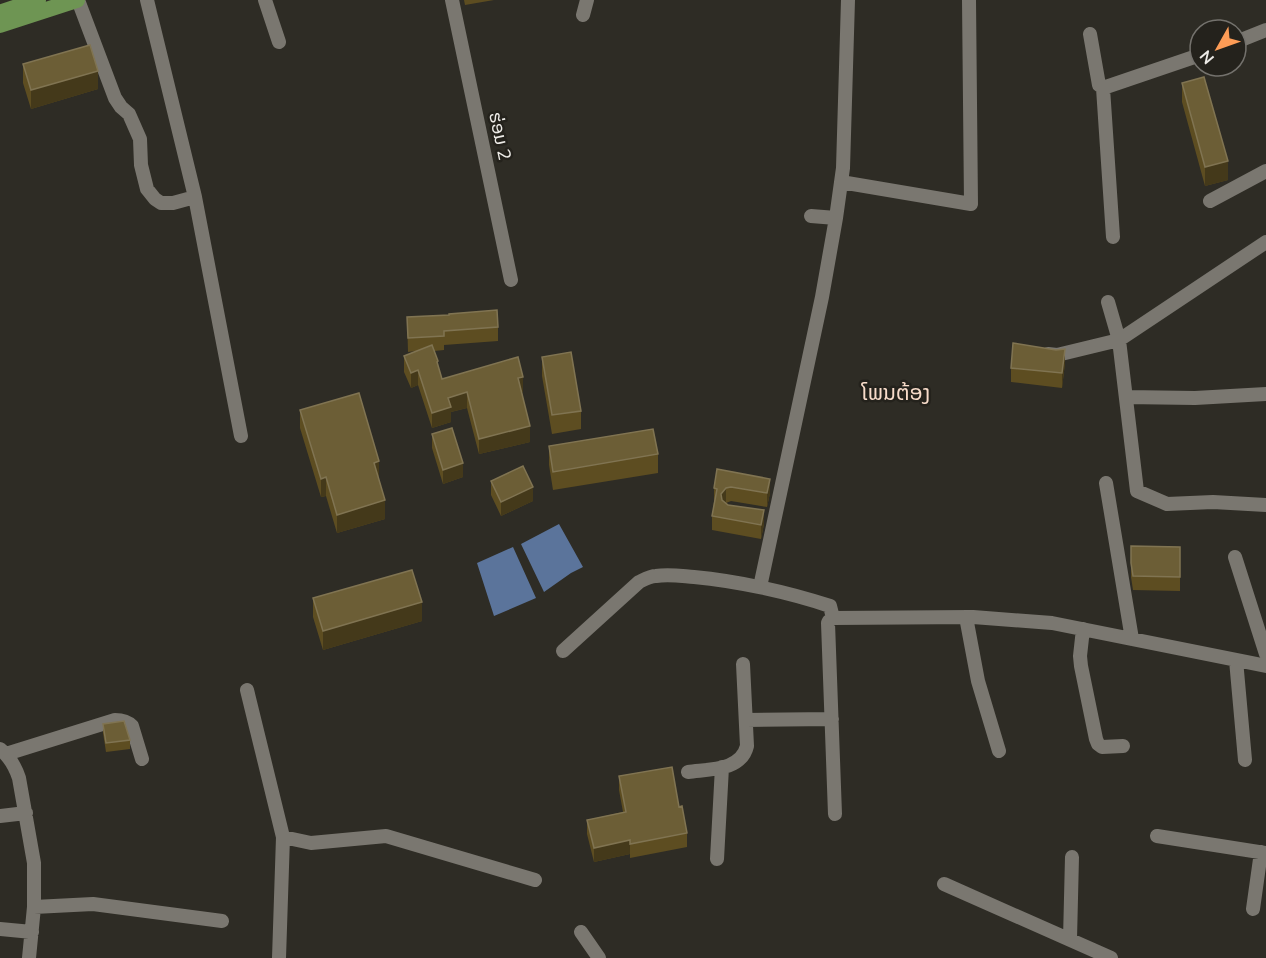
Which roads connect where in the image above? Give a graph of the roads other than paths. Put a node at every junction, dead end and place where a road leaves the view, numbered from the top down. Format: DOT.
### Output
graph roads {
  1 [pos="38,0"];
  2 [pos="78,0"];
  3 [pos="147,0"];
  4 [pos="265,0"];
  5 [pos="452,0"];
  6 [pos="587,0"];
  7 [pos="848,0"];
  8 [pos="969,0"];
  9 [pos="0,13"];
  10 [pos="583,15"];
  11 [pos="0,25"];
  12 [pos="1266,30"];
  13 [pos="1090,34"];
  14 [pos="1248,37"];
  15 [pos="279,42"];
  16 [pos="1188,59"];
  17 [pos="1103,88"];
  18 [pos="1266,171"];
  19 [pos="841,182"];
  20 [pos="195,197"];
  21 [pos="1210,201"];
  22 [pos="811,216"];
  23 [pos="836,218"];
  24 [pos="1113,237"];
  25 [pos="1266,242"];
  26 [pos="511,280"];
  27 [pos="1108,302"];
  28 [pos="1119,340"];
  29 [pos="1039,352"];
  30 [pos="1266,394"];
  31 [pos="1126,397"];
  32 [pos="242,436"];
  33 [pos="1106,483"];
  34 [pos="1266,505"];
  35 [pos="1235,557"];
  36 [pos="760,587"];
  37 [pos="966,617"];
  38 [pos="833,618"];
  39 [pos="1083,629"];
  40 [pos="1132,639"];
  41 [pos="563,651"];
  42 [pos="1266,654"];
  43 [pos="1236,660"];
  44 [pos="743,664"];
  45 [pos="1266,666"];
  46 [pos="247,690"];
  47 [pos="832,719"];
  48 [pos="746,720"];
  49 [pos="1123,746"];
  50 [pos="3,751"];
  51 [pos="999,751"];
  52 [pos="142,759"];
  53 [pos="1245,760"];
  54 [pos="722,767"];
  55 [pos="688,772"];
  56 [pos="26,813"];
  57 [pos="835,814"];
  58 [pos="0,816"];
  59 [pos="1157,836"];
  60 [pos="282,837"];
  61 [pos="1263,852"];
  62 [pos="1072,857"];
  63 [pos="717,859"];
  64 [pos="535,880"];
  65 [pos="944,884"];
  66 [pos="34,907"];
  67 [pos="1253,909"];
  68 [pos="222,921"];
  69 [pos="0,929"];
  70 [pos="32,932"];
  71 [pos="581,932"];
  72 [pos="1070,939"];
  73 [pos="30,958"];
  74 [pos="279,958"];
  75 [pos="599,958"];
  76 [pos="1111,958"];
  1 -- 9 [label="main road"];
  2 -- 11 [label="main road"];
  2 -- 20 [label="street"];
  3 -- 20 [label="street"];
  4 -- 15 [label="street"];
  5 -- 26 [label="street, ຮ່ອມ 2"];
  6 -- 10 [label="street"];
  7 -- 19 [label="street"];
  8 -- 19 [label="street"];
  12 -- 14 [label="street"];
  13 -- 17 [label="street"];
  16 -- 17 [label="street"];
  17 -- 24 [label="street"];
  18 -- 21 [label="street"];
  19 -- 23 [label="street"];
  20 -- 32 [label="street"];
  22 -- 23 [label="street"];
  23 -- 36 [label="street"];
  25 -- 28 [label="street"];
  27 -- 28 [label="street"];
  28 -- 29 [label="street"];
  28 -- 31 [label="street"];
  30 -- 31 [label="street"];
  31 -- 34 [label="street"];
  33 -- 40 [label="street"];
  35 -- 42 [label="street"];
  36 -- 38 [label="street"];
  36 -- 41 [label="street"];
  37 -- 38 [label="street"];
  37 -- 39 [label="street"];
  37 -- 51 [label="street"];
  38 -- 47 [label="street"];
  39 -- 40 [label="street"];
  39 -- 49 [label="street"];
  40 -- 43 [label="street"];
  43 -- 45 [label="street"];
  43 -- 53 [label="street"];
  44 -- 48 [label="street"];
  46 -- 60 [label="street"];
  47 -- 48 [label="street"];
  47 -- 57 [label="street"];
  48 -- 54 [label="street"];
  50 -- 52 [label="street"];
  50 -- 56 [label="street"];
  54 -- 55 [label="street"];
  54 -- 63 [label="street"];
  56 -- 58 [label="street"];
  56 -- 66 [label="street"];
  59 -- 61 [label="street"];
  60 -- 64 [label="street"];
  60 -- 74 [label="street"];
  61 -- 67 [label="street"];
  62 -- 72 [label="street"];
  65 -- 72 [label="street"];
  66 -- 68 [label="street"];
  66 -- 70 [label="street"];
  69 -- 70 [label="street"];
  70 -- 73 [label="street"];
  71 -- 75 [label="street"];
  72 -- 76 [label="street"];
}
